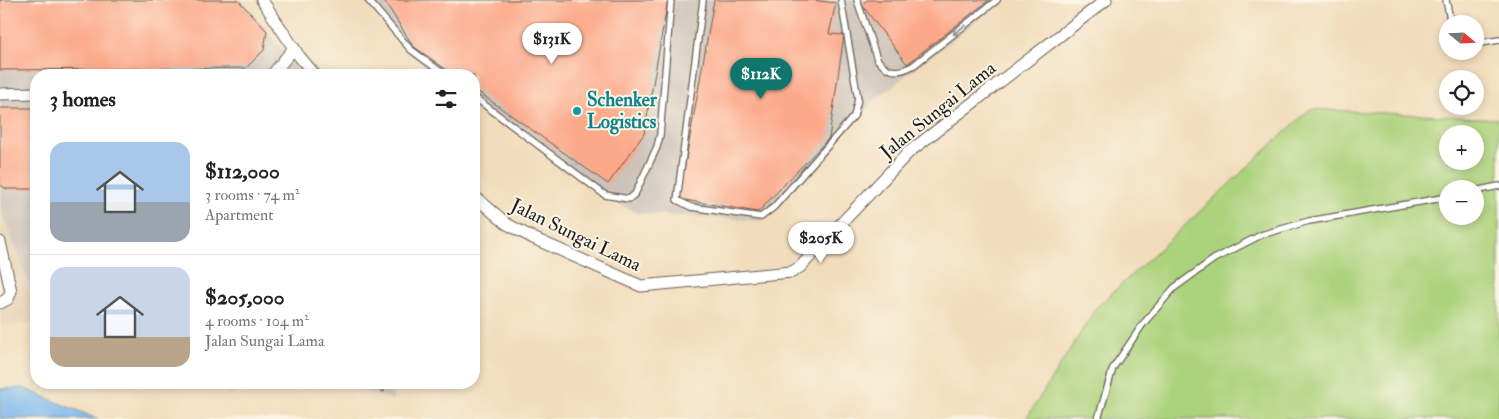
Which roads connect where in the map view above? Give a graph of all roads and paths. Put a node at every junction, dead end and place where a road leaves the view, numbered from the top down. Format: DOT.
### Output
graph roads {
  1 [pos="262,0"];
  2 [pos="368,0"];
  3 [pos="671,0"];
  4 [pos="703,0"];
  5 [pos="841,0"];
  6 [pos="857,0"];
  7 [pos="997,0"];
  8 [pos="1106,0"];
  9 [pos="1446,0"];
  10 [pos="1449,15"];
  11 [pos="1499,40"];
  12 [pos="1484,42"];
  13 [pos="294,48"];
  14 [pos="277,69"];
  15 [pos="310,69"];
  16 [pos="437,69"];
  17 [pos="30,93"];
  18 [pos="0,94"];
  19 [pos="480,101"];
  20 [pos="1499,186"];
  21 [pos="1484,189"];
  22 [pos="1439,199"];
  23 [pos="480,201"];
  24 [pos="0,242"];
  25 [pos="4,301"];
  26 [pos="1098,419"];
  1 -- 13 [label="street"];
  2 -- 16 [label="lane"];
  3 -- 19 [label="lane"];
  4 -- 5 [label="lane"];
  7 -- 6 [label="lane, one-way"];
  8 -- 23 [label="street, Jalan Sungai Lama"];
  9 -- 10 [label="lane"];
  11 -- 12 [label="lane"];
  13 -- 14 [label="street"];
  13 -- 15 [label="street"];
  17 -- 18 [label="street"];
  20 -- 21 [label="lane"];
  22 -- 26 [label="lane"];
  24 -- 25 [label="street"];
}
